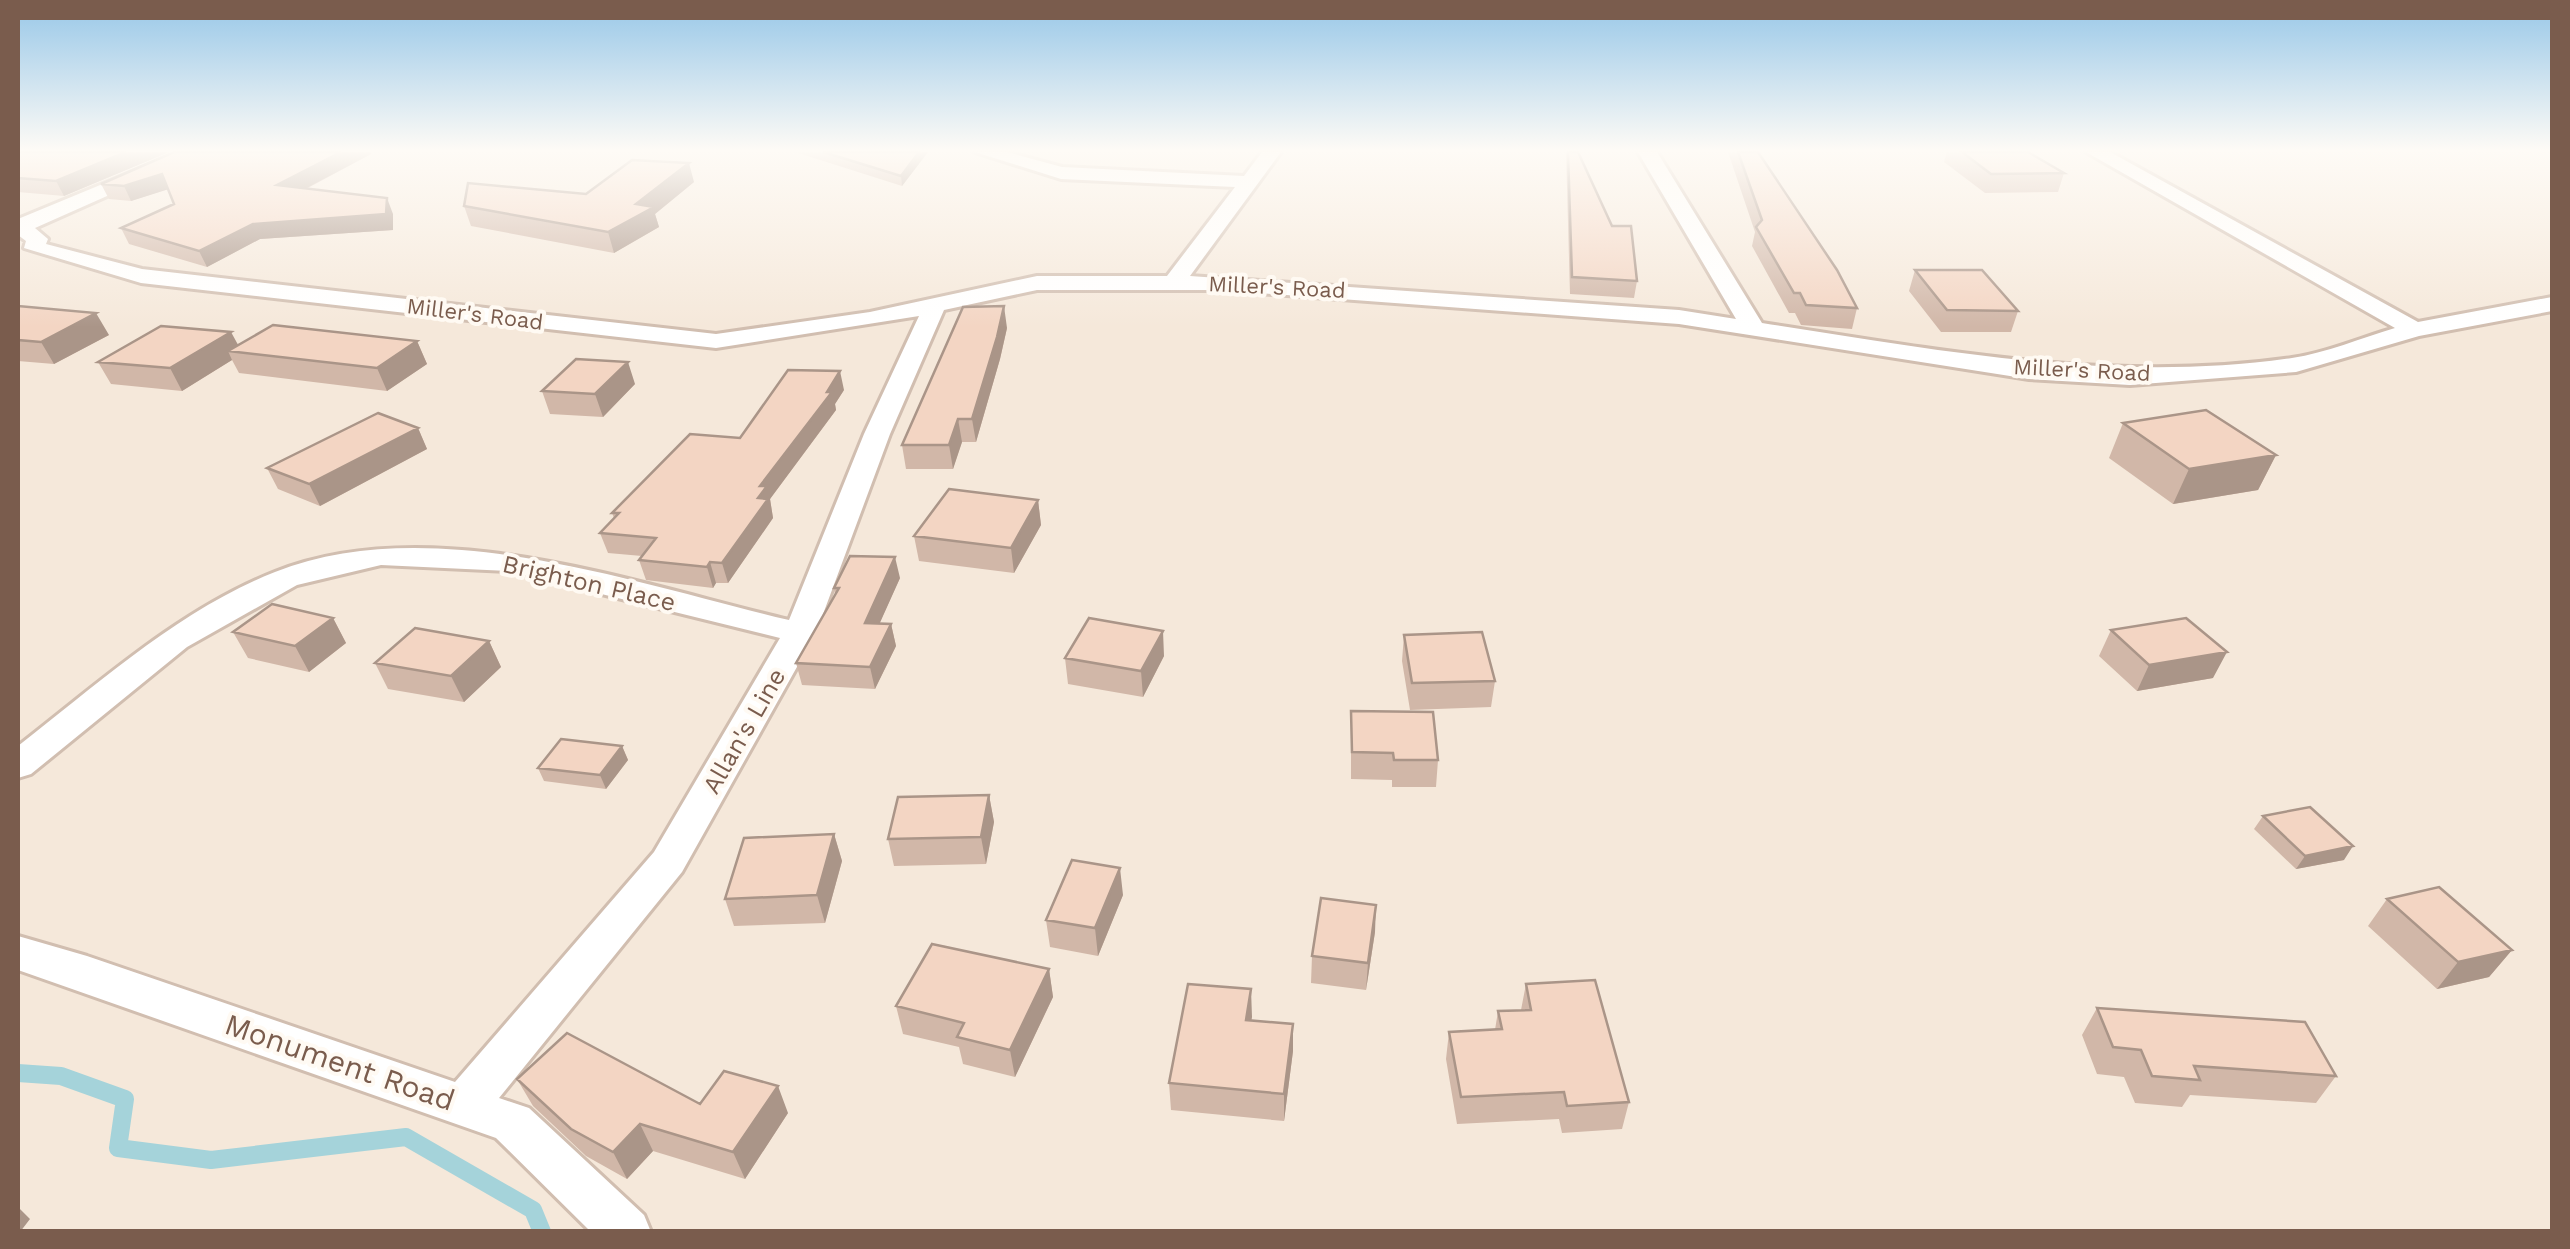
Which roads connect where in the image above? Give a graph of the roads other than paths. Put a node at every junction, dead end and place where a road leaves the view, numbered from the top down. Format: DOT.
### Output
graph roads {
  1 [pos="56,210"];
  2 [pos="1227,210"];
  3 [pos="1683,210"];
  4 [pos="2200,210"];
  5 [pos="18,226"];
  6 [pos="26,251"];
  7 [pos="1172,283"];
  8 [pos="2552,304"];
  9 [pos="936,305"];
  10 [pos="1753,328"];
  11 [pos="2415,330"];
  12 [pos="800,634"];
  13 [pos="18,766"];
  14 [pos="18,953"];
  15 [pos="464,1106"];
  16 [pos="626,1232"];
  1 -- 5 [label="street"];
  2 -- 7 [label="street"];
  3 -- 10 [label="street"];
  4 -- 11 [label="street"];
  5 -- 6 [label="street, Miller's Road"];
  6 -- 9 [label="street, Miller's Road"];
  7 -- 9 [label="street, Miller's Road"];
  7 -- 10 [label="street, Miller's Road"];
  8 -- 11 [label="street, Miller's Road"];
  9 -- 12 [label="street, Allan's Line"];
  10 -- 11 [label="street, Miller's Road"];
  12 -- 13 [label="street, Brighton Place"];
  12 -- 15 [label="street, Allan's Line"];
  14 -- 15 [label="street, Monument Road"];
  15 -- 16 [label="street, Monument Road"];
}
